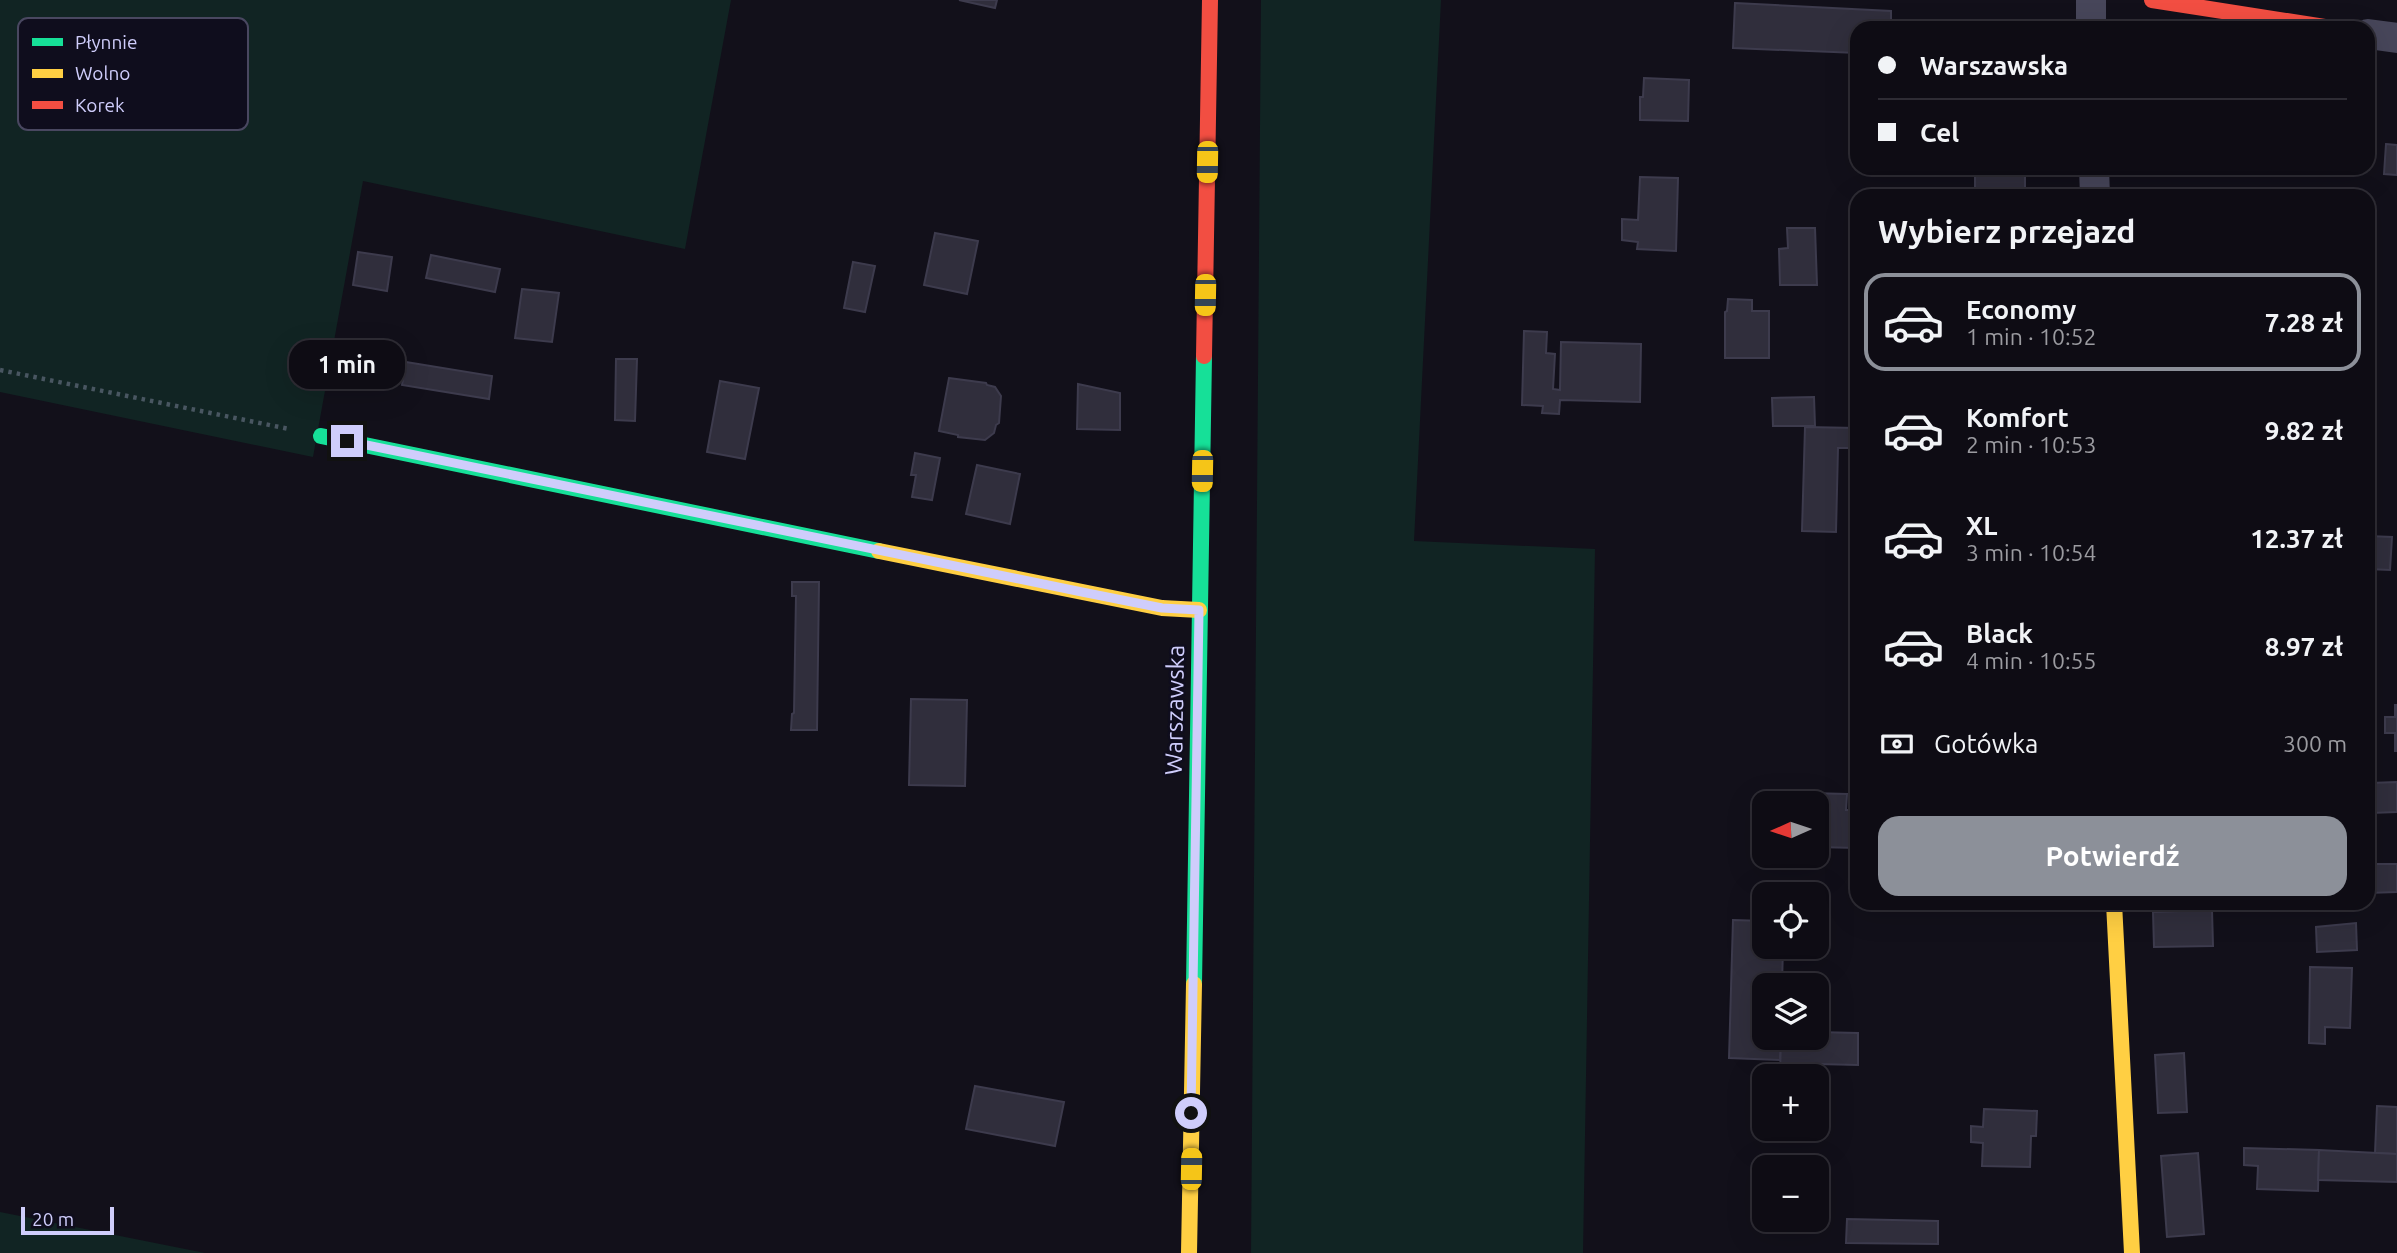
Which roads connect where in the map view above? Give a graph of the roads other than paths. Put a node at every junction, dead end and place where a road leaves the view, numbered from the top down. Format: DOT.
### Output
graph roads {
  1 [pos="1210,0"];
  2 [pos="2091,0"];
  3 [pos="2152,0"];
  4 [pos="2091,21"];
  5 [pos="2286,21"];
  6 [pos="2375,35"];
  7 [pos="2397,38"];
  8 [pos="321,436"];
  9 [pos="1199,610"];
  10 [pos="2114,910"];
  11 [pos="1189,1253"];
  12 [pos="2133,1253"];
  1 -- 9 [label="street, Warszawska"];
  2 -- 4 [label="street"];
  3 -- 5 [label="street"];
  6 -- 7 [label="street"];
  8 -- 9 [label="street"];
  9 -- 11 [label="street, Warszawska"];
  10 -- 12 [label="street"];
}
